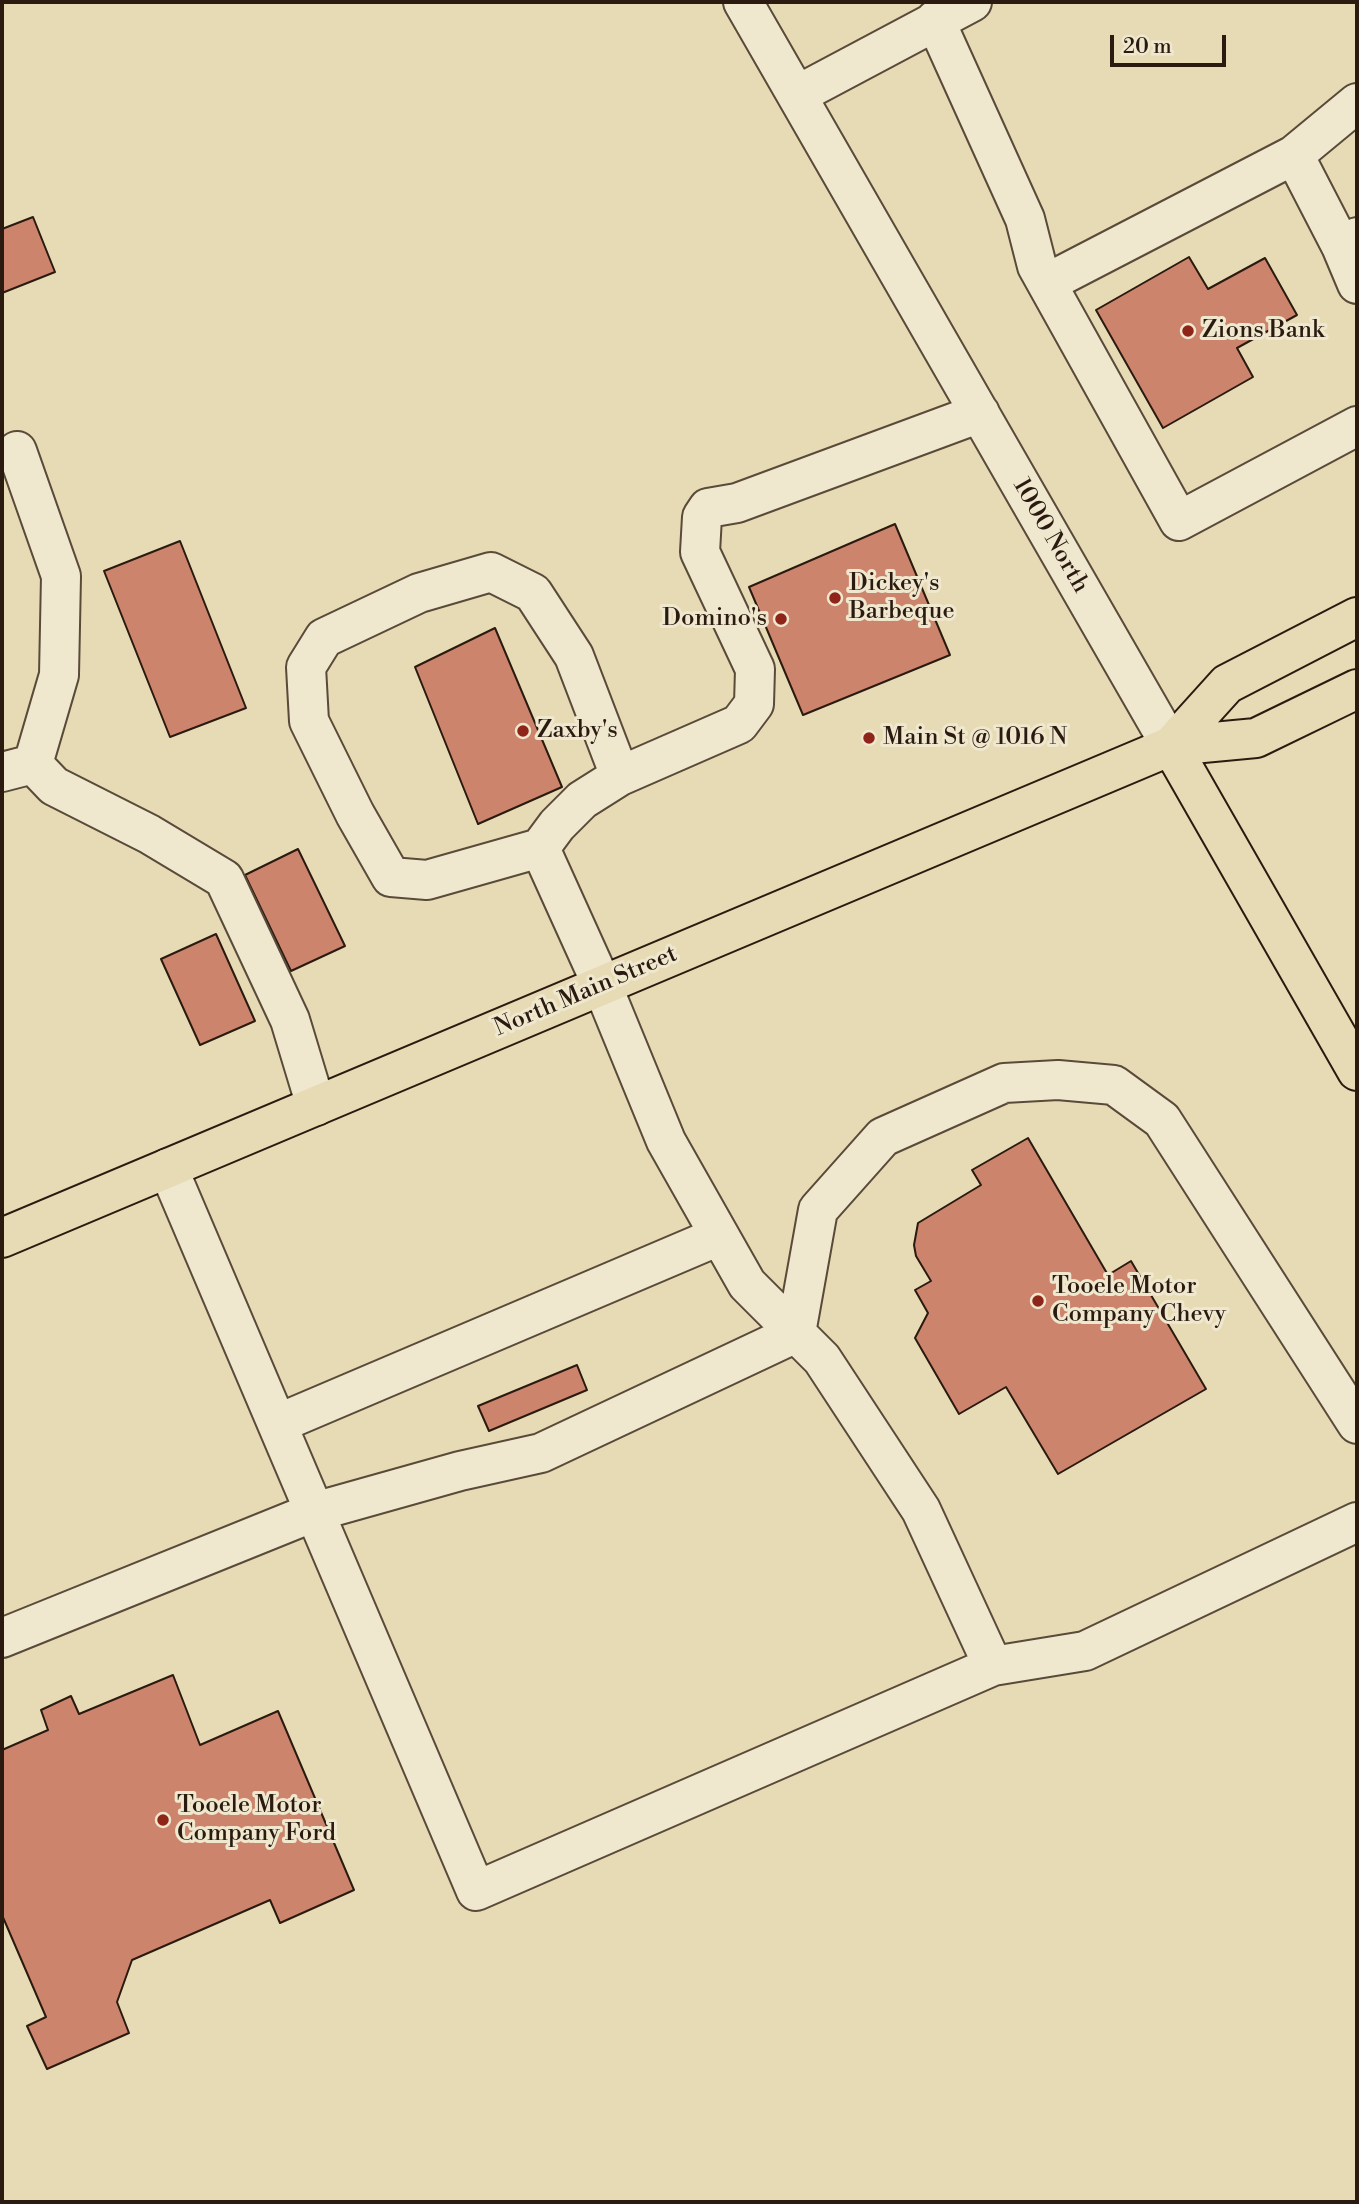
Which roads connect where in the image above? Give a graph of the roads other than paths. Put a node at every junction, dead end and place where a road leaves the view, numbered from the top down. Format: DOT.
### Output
graph roads {
  1 [pos="743,2"];
  2 [pos="972,2"];
  3 [pos="935,20"];
  4 [pos="797,94"];
  5 [pos="1357,103"];
  6 [pos="1294,155"];
  7 [pos="1349,241"];
  8 [pos="1047,283"];
  9 [pos="1357,284"];
  10 [pos="980,413"];
  11 [pos="1357,426"];
  12 [pos="17,451"];
  13 [pos="1357,617"];
  14 [pos="1357,689"];
  15 [pos="1171,746"];
  16 [pos="17,768"];
  17 [pos="620,776"];
  18 [pos="540,848"];
  19 [pos="603,985"];
  20 [pos="1357,1071"];
  21 [pos="316,1105"];
  22 [pos="168,1168"];
  23 [pos="719,1236"];
  24 [pos="2,1238"];
  25 [pos="796,1333"];
  26 [pos="276,1424"];
  27 [pos="1357,1424"];
  28 [pos="314,1512"];
  29 [pos="1357,1522"];
  30 [pos="2,1638"];
  31 [pos="993,1666"];
  1 -- 4 [label="street, 1000 North"];
  2 -- 3 [label="street"];
  3 -- 4 [label="street"];
  3 -- 8 [label="street"];
  4 -- 10 [label="street, 1000 North"];
  5 -- 6 [label="street"];
  6 -- 7 [label="street"];
  6 -- 8 [label="street"];
  7 -- 9 [label="street"];
  8 -- 11 [label="street"];
  10 -- 15 [label="street, 1000 North"];
  10 -- 17 [label="street"];
  12 -- 16 [label="street"];
  13 -- 15 [label="main road"];
  14 -- 15 [label="main road"];
  15 -- 19 [label="main road, North Main Street"];
  15 -- 20 [label="main road, 1000 North"];
  16 -- 21 [label="street"];
  17 -- 18 [label="street"];
  17 -- 18 [label="street"];
  18 -- 19 [label="street"];
  19 -- 21 [label="main road, North Main Street"];
  19 -- 23 [label="street"];
  21 -- 22 [label="main road, North Main Street"];
  22 -- 24 [label="main road, North Main Street"];
  22 -- 26 [label="street"];
  23 -- 25 [label="street"];
  23 -- 26 [label="street"];
  25 -- 27 [label="street"];
  25 -- 28 [label="street"];
  25 -- 31 [label="street"];
  26 -- 28 [label="street"];
  28 -- 30 [label="street"];
  28 -- 31 [label="street"];
  29 -- 31 [label="street"];
}
